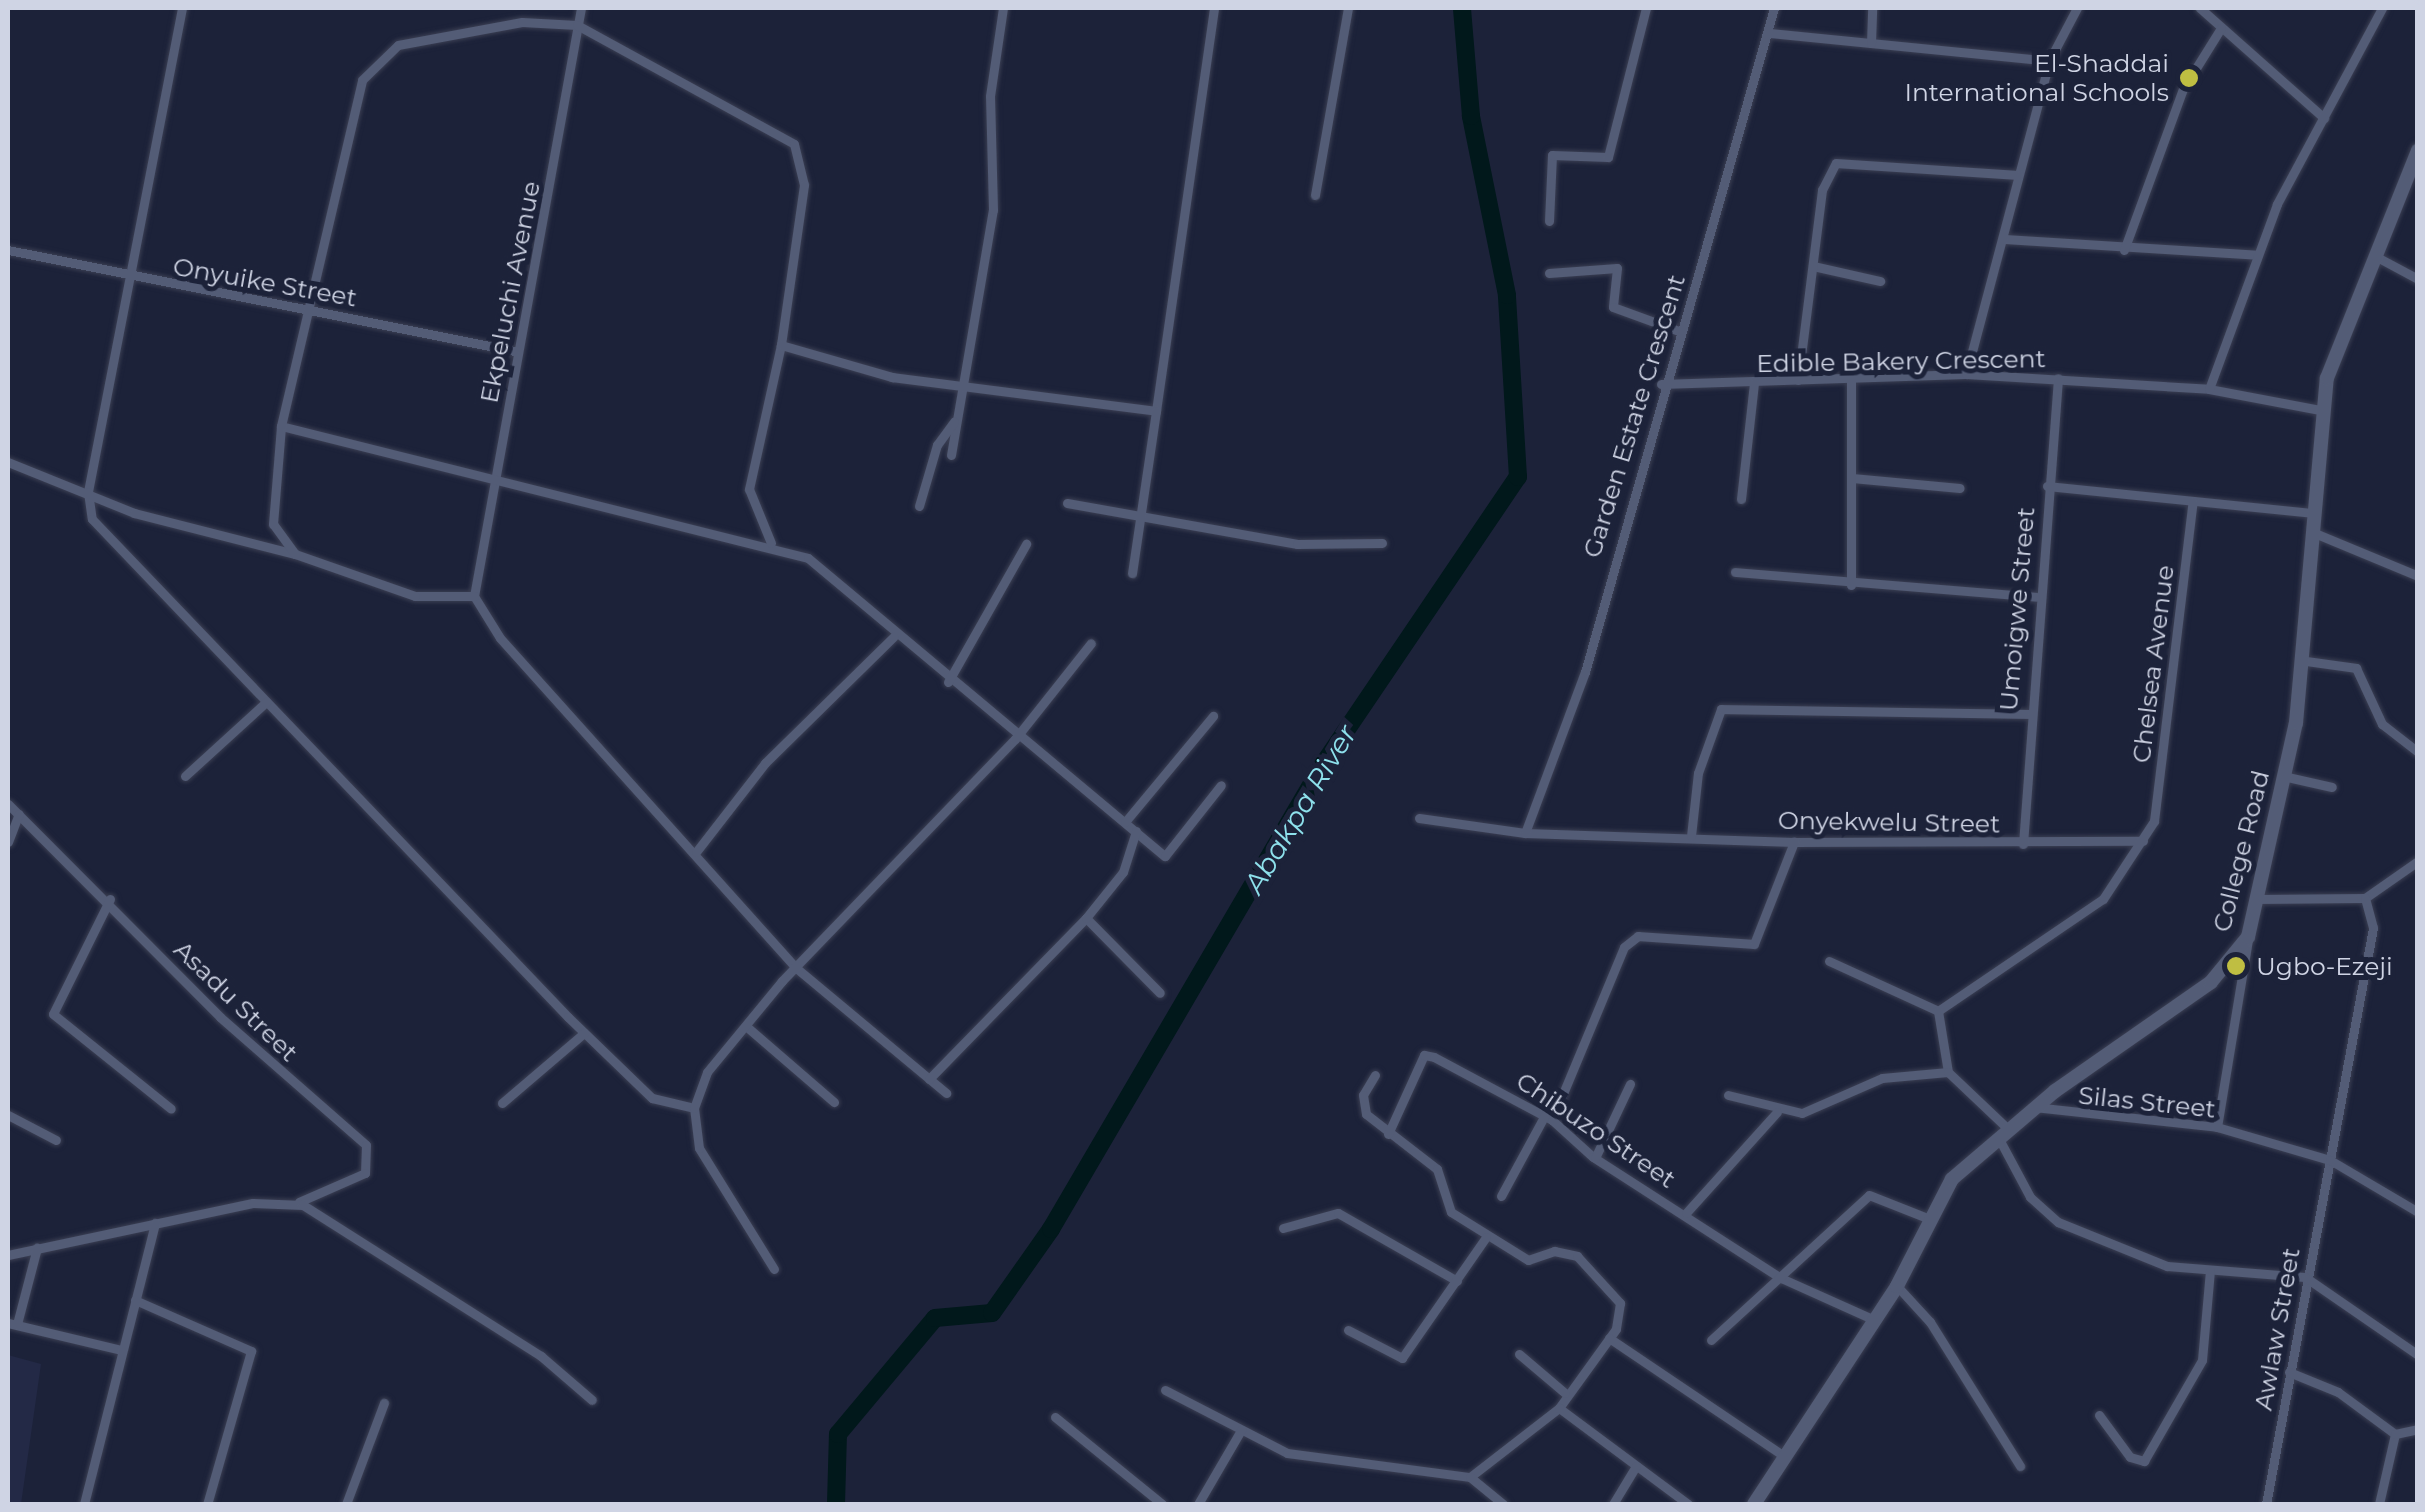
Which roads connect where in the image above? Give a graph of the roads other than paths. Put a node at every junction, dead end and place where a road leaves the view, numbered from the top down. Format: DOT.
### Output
graph roads {
  1 [pos="182,8"];
  2 [pos="581,8"];
  3 [pos="1002,8"];
  4 [pos="1214,8"];
  5 [pos="1348,8"];
  6 [pos="1646,8"];
  7 [pos="1774,8"];
  8 [pos="1872,8"];
  9 [pos="2076,8"];
  10 [pos="2200,8"];
  11 [pos="2382,8"];
  12 [pos="577,24"];
  13 [pos="2221,28"];
  14 [pos="1770,34"];
  15 [pos="1872,43"];
  16 [pos="2050,62"];
  17 [pos="2324,118"];
  18 [pos="2418,151"];
  19 [pos="2018,175"];
  20 [pos="1314,195"];
  21 [pos="1548,221"];
  22 [pos="2006,239"];
  23 [pos="8,250"];
  24 [pos="2124,250"];
  25 [pos="2373,255"];
  26 [pos="2256,256"];
  27 [pos="1813,266"];
  28 [pos="1549,273"];
  29 [pos="130,277"];
  30 [pos="2418,279"];
  31 [pos="1880,281"];
  32 [pos="310,310"];
  33 [pos="1679,331"];
  34 [pos="781,345"];
  35 [pos="515,351"];
  36 [pos="1966,374"];
  37 [pos="2058,378"];
  38 [pos="1798,380"];
  39 [pos="1851,380"];
  40 [pos="961,382"];
  41 [pos="1754,383"];
  42 [pos="1661,384"];
  43 [pos="2209,389"];
  44 [pos="2320,410"];
  45 [pos="1156,411"];
  46 [pos="956,420"];
  47 [pos="281,426"];
  48 [pos="951,455"];
  49 [pos="8,462"];
  50 [pos="498,477"];
  51 [pos="1852,478"];
  52 [pos="2048,486"];
  53 [pos="1960,488"];
  54 [pos="88,492"];
  55 [pos="1740,499"];
  56 [pos="2193,501"];
  57 [pos="1067,502"];
  58 [pos="919,506"];
  59 [pos="2312,513"];
  60 [pos="1138,514"];
  61 [pos="2309,532"];
  62 [pos="771,543"];
  63 [pos="1026,544"];
  64 [pos="1382,544"];
  65 [pos="296,554"];
  66 [pos="1735,572"];
  67 [pos="1132,573"];
  68 [pos="2418,576"];
  69 [pos="1850,584"];
  70 [pos="474,596"];
  71 [pos="2036,596"];
  72 [pos="893,636"];
  73 [pos="1091,643"];
  74 [pos="2299,660"];
  75 [pos="948,682"];
  76 [pos="266,702"];
  77 [pos="2028,714"];
  78 [pos="1213,716"];
  79 [pos="1015,739"];
  80 [pos="2418,752"];
  81 [pos="185,776"];
  82 [pos="2283,776"];
  83 [pos="1221,786"];
  84 [pos="2332,787"];
  85 [pos="8,804"];
  86 [pos="19,814"];
  87 [pos="1420,818"];
  88 [pos="1125,822"];
  89 [pos="1136,831"];
  90 [pos="1524,833"];
  91 [pos="1691,836"];
  92 [pos="2147,836"];
  93 [pos="8,842"];
  94 [pos="1794,842"];
  95 [pos="2022,844"];
  96 [pos="696,852"];
  97 [pos="2418,861"];
  98 [pos="2365,898"];
  99 [pos="110,899"];
  100 [pos="2256,899"];
  101 [pos="1086,918"];
  102 [pos="2248,937"];
  103 [pos="1829,961"];
  104 [pos="796,967"];
  105 [pos="1160,993"];
  106 [pos="1938,1011"];
  107 [pos="747,1027"];
  108 [pos="584,1033"];
  109 [pos="1948,1072"];
  110 [pos="1375,1075"];
  111 [pos="929,1079"];
  112 [pos="1630,1084"];
  113 [pos="946,1094"];
  114 [pos="1728,1095"];
  115 [pos="834,1102"];
  116 [pos="502,1104"];
  117 [pos="2034,1107"];
  118 [pos="694,1108"];
  119 [pos="172,1110"];
  120 [pos="1777,1112"];
  121 [pos="8,1115"];
  122 [pos="1548,1118"];
  123 [pos="2217,1127"];
  124 [pos="2003,1132"];
  125 [pos="1388,1134"];
  126 [pos="56,1140"];
  127 [pos="1595,1158"];
  128 [pos="2330,1160"];
  129 [pos="1500,1196"];
  130 [pos="293,1203"];
  131 [pos="2418,1212"];
  132 [pos="1686,1213"];
  133 [pos="1930,1218"];
  134 [pos="155,1224"];
  135 [pos="1283,1228"];
  136 [pos="1486,1237"];
  137 [pos="37,1248"];
  138 [pos="8,1255"];
  139 [pos="774,1269"];
  140 [pos="2210,1271"];
  141 [pos="1781,1278"];
  142 [pos="2305,1278"];
  143 [pos="1457,1281"];
  144 [pos="1897,1286"];
  145 [pos="135,1300"];
  146 [pos="1870,1318"];
  147 [pos="12,1324"];
  148 [pos="1348,1330"];
  149 [pos="1610,1338"];
  150 [pos="1711,1340"];
  151 [pos="121,1350"];
  152 [pos="1519,1354"];
  153 [pos="2418,1356"];
  154 [pos="2289,1372"];
  155 [pos="1165,1390"];
  156 [pos="1565,1393"];
  157 [pos="592,1400"];
  158 [pos="384,1404"];
  159 [pos="1559,1408"];
  160 [pos="2098,1415"];
  161 [pos="1055,1417"];
  162 [pos="2418,1429"];
  163 [pos="1242,1430"];
  164 [pos="2395,1434"];
  165 [pos="1780,1454"];
  166 [pos="1636,1466"];
  167 [pos="2020,1466"];
  168 [pos="1470,1477"];
  169 [pos="210,1502"];
  170 [pos="84,1504"];
  171 [pos="346,1504"];
  172 [pos="1162,1504"];
  173 [pos="1198,1504"];
  174 [pos="1503,1504"];
  175 [pos="1613,1504"];
  176 [pos="1688,1504"];
  177 [pos="1754,1504"];
  178 [pos="2266,1504"];
  179 [pos="2378,1504"];
  1 -- 29 [label="street"];
  2 -- 12 [label="street, Ekpeluchi Avenue"];
  3 -- 40 [label="street"];
  4 -- 45 [label="street"];
  5 -- 20 [label="street"];
  6 -- 21 [label="street"];
  7 -- 14 [label="street, Garden Estate Crescent"];
  8 -- 15 [label="street"];
  9 -- 16 [label="street"];
  10 -- 13 [label="street"];
  11 -- 17 [label="street"];
  12 -- 32 [label="street"];
  12 -- 34 [label="street"];
  12 -- 35 [label="street, Ekpeluchi Avenue"];
  13 -- 17 [label="street"];
  13 -- 24 [label="street"];
  14 -- 15 [label="street"];
  14 -- 33 [label="street, Garden Estate Crescent"];
  15 -- 16 [label="street"];
  16 -- 19 [label="street"];
  17 -- 26 [label="street"];
  18 -- 25 [label="main road, College Road"];
  19 -- 22 [label="street"];
  19 -- 27 [label="street"];
  22 -- 24 [label="street"];
  22 -- 36 [label="street"];
  23 -- 29 [label="street, Onyuike Street"];
  24 -- 26 [label="street"];
  25 -- 30 [label="street"];
  25 -- 44 [label="main road, College Road"];
  26 -- 43 [label="street"];
  27 -- 31 [label="street"];
  27 -- 38 [label="street"];
  28 -- 33 [label="street"];
  29 -- 32 [label="street, Onyuike Street"];
  29 -- 54 [label="street"];
  32 -- 35 [label="street, Onyuike Street"];
  32 -- 47 [label="street"];
  33 -- 42 [label="street, Garden Estate Crescent"];
  34 -- 40 [label="street"];
  34 -- 62 [label="street"];
  35 -- 50 [label="street, Ekpeluchi Avenue"];
  36 -- 37 [label="street, Edible Bakery Crescent"];
  36 -- 39 [label="street, Edible Bakery Crescent"];
  37 -- 43 [label="street, Edible Bakery Crescent"];
  37 -- 52 [label="street, Umoigwe Street"];
  38 -- 39 [label="street, Edible Bakery Crescent"];
  38 -- 41 [label="street, Edible Bakery Crescent"];
  39 -- 51 [label="street"];
  40 -- 45 [label="street"];
  40 -- 46 [label="street"];
  41 -- 42 [label="street, Edible Bakery Crescent"];
  41 -- 55 [label="street"];
  42 -- 90 [label="street, Garden Estate Crescent"];
  43 -- 44 [label="street, Edible Bakery Crescent"];
  44 -- 59 [label="main road, College Road"];
  45 -- 60 [label="street"];
  46 -- 48 [label="street"];
  46 -- 58 [label="street"];
  47 -- 50 [label="street"];
  47 -- 65 [label="street"];
  49 -- 54 [label="street"];
  50 -- 62 [label="street"];
  50 -- 70 [label="street, Ekpeluchi Avenue"];
  51 -- 53 [label="street"];
  51 -- 69 [label="street"];
  52 -- 56 [label="street"];
  52 -- 71 [label="street, Umoigwe Street"];
  54 -- 65 [label="street"];
  54 -- 76 [label="street"];
  56 -- 59 [label="street"];
  56 -- 92 [label="street, Chelsea Avenue"];
  57 -- 60 [label="street"];
  59 -- 61 [label="main road, College Road"];
  60 -- 64 [label="street"];
  60 -- 67 [label="street"];
  61 -- 68 [label="street"];
  61 -- 74 [label="main road, College Road"];
  62 -- 72 [label="street"];
  63 -- 75 [label="street"];
  65 -- 70 [label="street"];
  66 -- 69 [label="street"];
  69 -- 71 [label="street"];
  70 -- 96 [label="street"];
  71 -- 77 [label="street, Umoigwe Street"];
  72 -- 75 [label="street"];
  72 -- 96 [label="street"];
  73 -- 79 [label="street"];
  74 -- 80 [label="street"];
  74 -- 82 [label="main road, College Road"];
  75 -- 79 [label="street"];
  76 -- 81 [label="street"];
  76 -- 108 [label="street"];
  77 -- 91 [label="street"];
  77 -- 95 [label="street, Umoigwe Street"];
  78 -- 88 [label="street"];
  79 -- 88 [label="street"];
  79 -- 104 [label="street"];
  82 -- 84 [label="street"];
  82 -- 100 [label="main road, College Road"];
  83 -- 89 [label="street"];
  85 -- 86 [label="street, Asadu Street"];
  86 -- 93 [label="street"];
  86 -- 99 [label="street, Asadu Street"];
  87 -- 90 [label="street, Onyekwelu Street"];
  88 -- 89 [label="street"];
  89 -- 101 [label="street"];
  90 -- 91 [label="street, Onyekwelu Street"];
  91 -- 94 [label="street, Onyekwelu Street"];
  92 -- 95 [label="street, Onyekwelu Street"];
  92 -- 106 [label="street"];
  94 -- 95 [label="street, Onyekwelu Street"];
  94 -- 122 [label="street"];
  96 -- 104 [label="street"];
  97 -- 98 [label="street"];
  98 -- 100 [label="street"];
  98 -- 128 [label="street, Awlaw Street"];
  99 -- 119 [label="street"];
  99 -- 130 [label="street, Asadu Street"];
  100 -- 102 [label="main road, College Road"];
  101 -- 105 [label="street"];
  101 -- 111 [label="street"];
  102 -- 117 [label="main road, College Road"];
  102 -- 123 [label="street"];
  103 -- 106 [label="street"];
  104 -- 107 [label="street"];
  104 -- 111 [label="street"];
  106 -- 109 [label="street"];
  107 -- 115 [label="street"];
  107 -- 118 [label="street"];
  108 -- 116 [label="street"];
  108 -- 118 [label="street"];
  109 -- 120 [label="street"];
  109 -- 124 [label="street"];
  110 -- 125 [label="street"];
  111 -- 113 [label="street"];
  112 -- 127 [label="street"];
  114 -- 120 [label="street"];
  117 -- 123 [label="street, Silas Street"];
  117 -- 124 [label="main road, College Road"];
  118 -- 139 [label="street"];
  120 -- 132 [label="street"];
  121 -- 126 [label="street"];
  122 -- 125 [label="street, Chibuzo Street"];
  122 -- 127 [label="street, Chibuzo Street"];
  122 -- 129 [label="street"];
  123 -- 128 [label="street, Silas Street"];
  124 -- 133 [label="main road, College Road"];
  124 -- 140 [label="street"];
  125 -- 136 [label="street"];
  127 -- 132 [label="street, Chibuzo Street"];
  128 -- 131 [label="street, Silas Street"];
  128 -- 142 [label="street, Awlaw Street"];
  130 -- 134 [label="street"];
  130 -- 157 [label="street"];
  132 -- 141 [label="street, Chibuzo Street"];
  133 -- 141 [label="street"];
  133 -- 144 [label="main road, College Road"];
  134 -- 137 [label="street"];
  134 -- 145 [label="street"];
  135 -- 143 [label="street"];
  136 -- 143 [label="street"];
  136 -- 149 [label="street"];
  137 -- 138 [label="street"];
  137 -- 147 [label="street"];
  140 -- 142 [label="street"];
  140 -- 160 [label="street"];
  141 -- 146 [label="street, Chibuzo Street"];
  141 -- 150 [label="street"];
  142 -- 153 [label="street"];
  142 -- 154 [label="street, Awlaw Street"];
  143 -- 148 [label="street"];
  144 -- 146 [label="main road, College Road"];
  144 -- 167 [label="street"];
  145 -- 151 [label="street"];
  145 -- 169 [label="street"];
  146 -- 165 [label="main road, College Road"];
  147 -- 151 [label="street"];
  149 -- 156 [label="street"];
  149 -- 165 [label="street"];
  151 -- 170 [label="street"];
  152 -- 156 [label="street"];
  154 -- 164 [label="street"];
  154 -- 178 [label="street, Awlaw Street"];
  155 -- 163 [label="street"];
  156 -- 159 [label="street"];
  158 -- 171 [label="street"];
  159 -- 166 [label="street"];
  159 -- 168 [label="street"];
  161 -- 172 [label="street"];
  162 -- 164 [label="street"];
  163 -- 168 [label="street"];
  163 -- 173 [label="street"];
  164 -- 179 [label="street"];
  165 -- 177 [label="main road, College Road"];
  166 -- 175 [label="street"];
  166 -- 176 [label="street"];
  168 -- 174 [label="street"];
}
